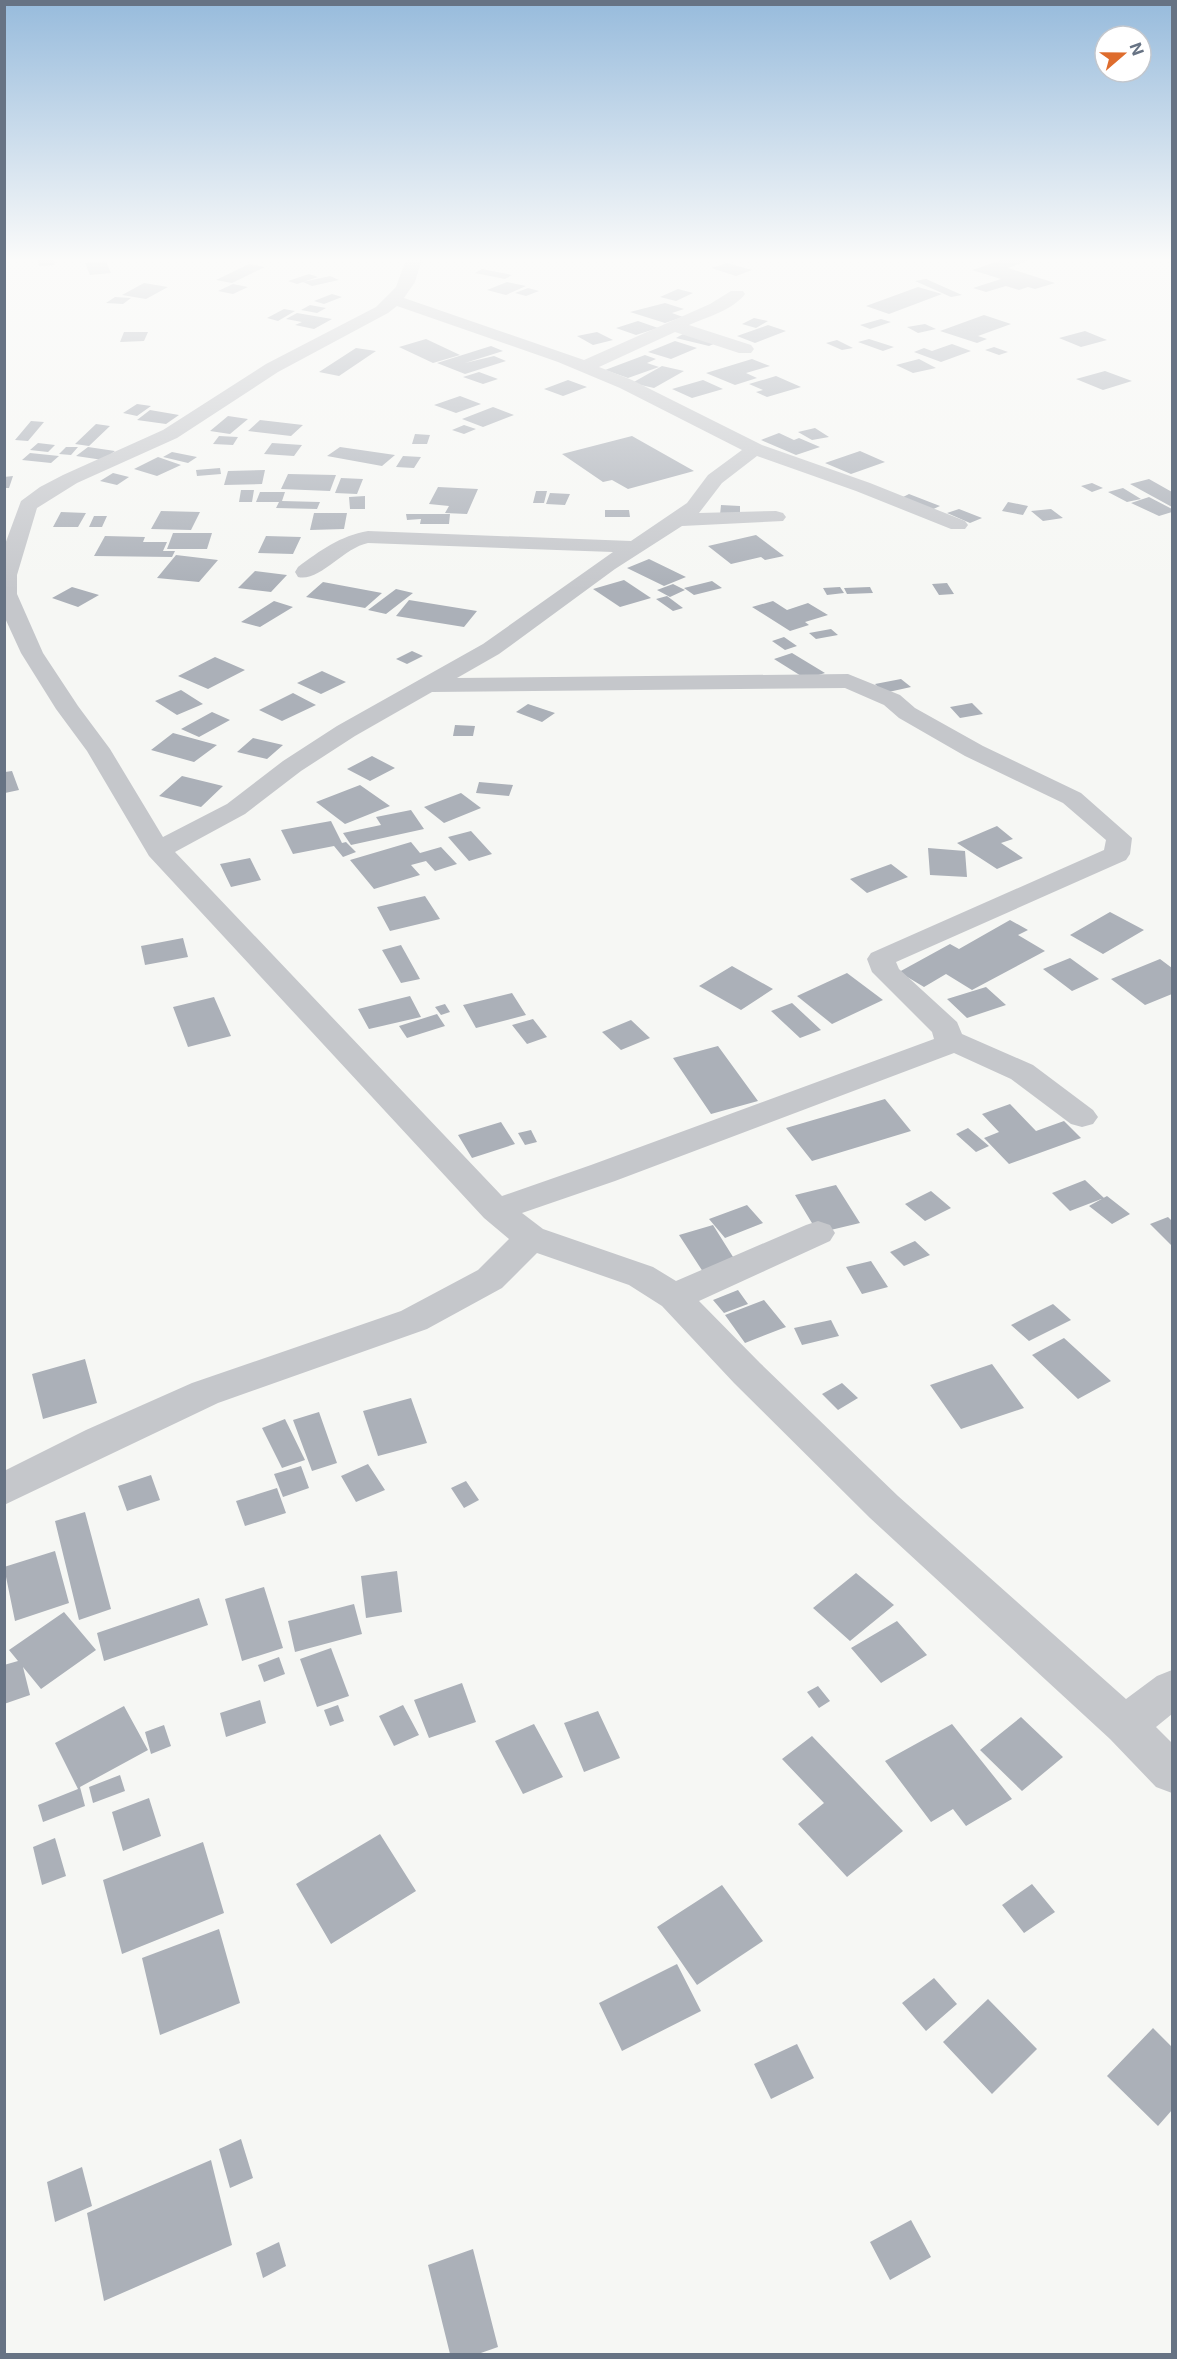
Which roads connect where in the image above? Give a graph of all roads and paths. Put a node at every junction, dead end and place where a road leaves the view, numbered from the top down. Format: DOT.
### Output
graph roads {
  1 [pos="270,369"];
  2 [pos="589,369"];
  3 [pos="755,449"];
  4 [pos="16,505"];
  5 [pos="776,518"];
  6 [pos="677,520"];
  7 [pos="958,525"];
  8 [pos="636,547"];
  9 [pos="306,572"];
  10 [pos="429,685"];
  11 [pos="158,850"];
  12 [pos="949,1038"];
  13 [pos="1082,1117"];
  14 [pos="496,1210"];
  15 [pos="818,1233"];
  16 [pos="531,1238"];
  17 [pos="674,1297"];
  18 [pos="4,1489"];
  19 [pos="1173,1689"];
  20 [pos="1125,1725"];
  21 [pos="1173,1773"];
  1 -- 4 [label="street"];
  2 -- 3 [label="street"];
  3 -- 6 [label="street"];
  3 -- 7 [label="street"];
  4 -- 11 [label="street"];
  5 -- 6 [label="street"];
  6 -- 8 [label="street"];
  8 -- 9 [label="street"];
  8 -- 10 [label="street"];
  10 -- 11 [label="street"];
  10 -- 12 [label="street"];
  11 -- 14 [label="street"];
  12 -- 13 [label="street"];
  12 -- 14 [label="street"];
  14 -- 16 [label="street"];
  15 -- 17 [label="street"];
  16 -- 17 [label="street"];
  16 -- 18 [label="street"];
  17 -- 20 [label="street"];
  19 -- 20 [label="street"];
  20 -- 21 [label="street"];
}
